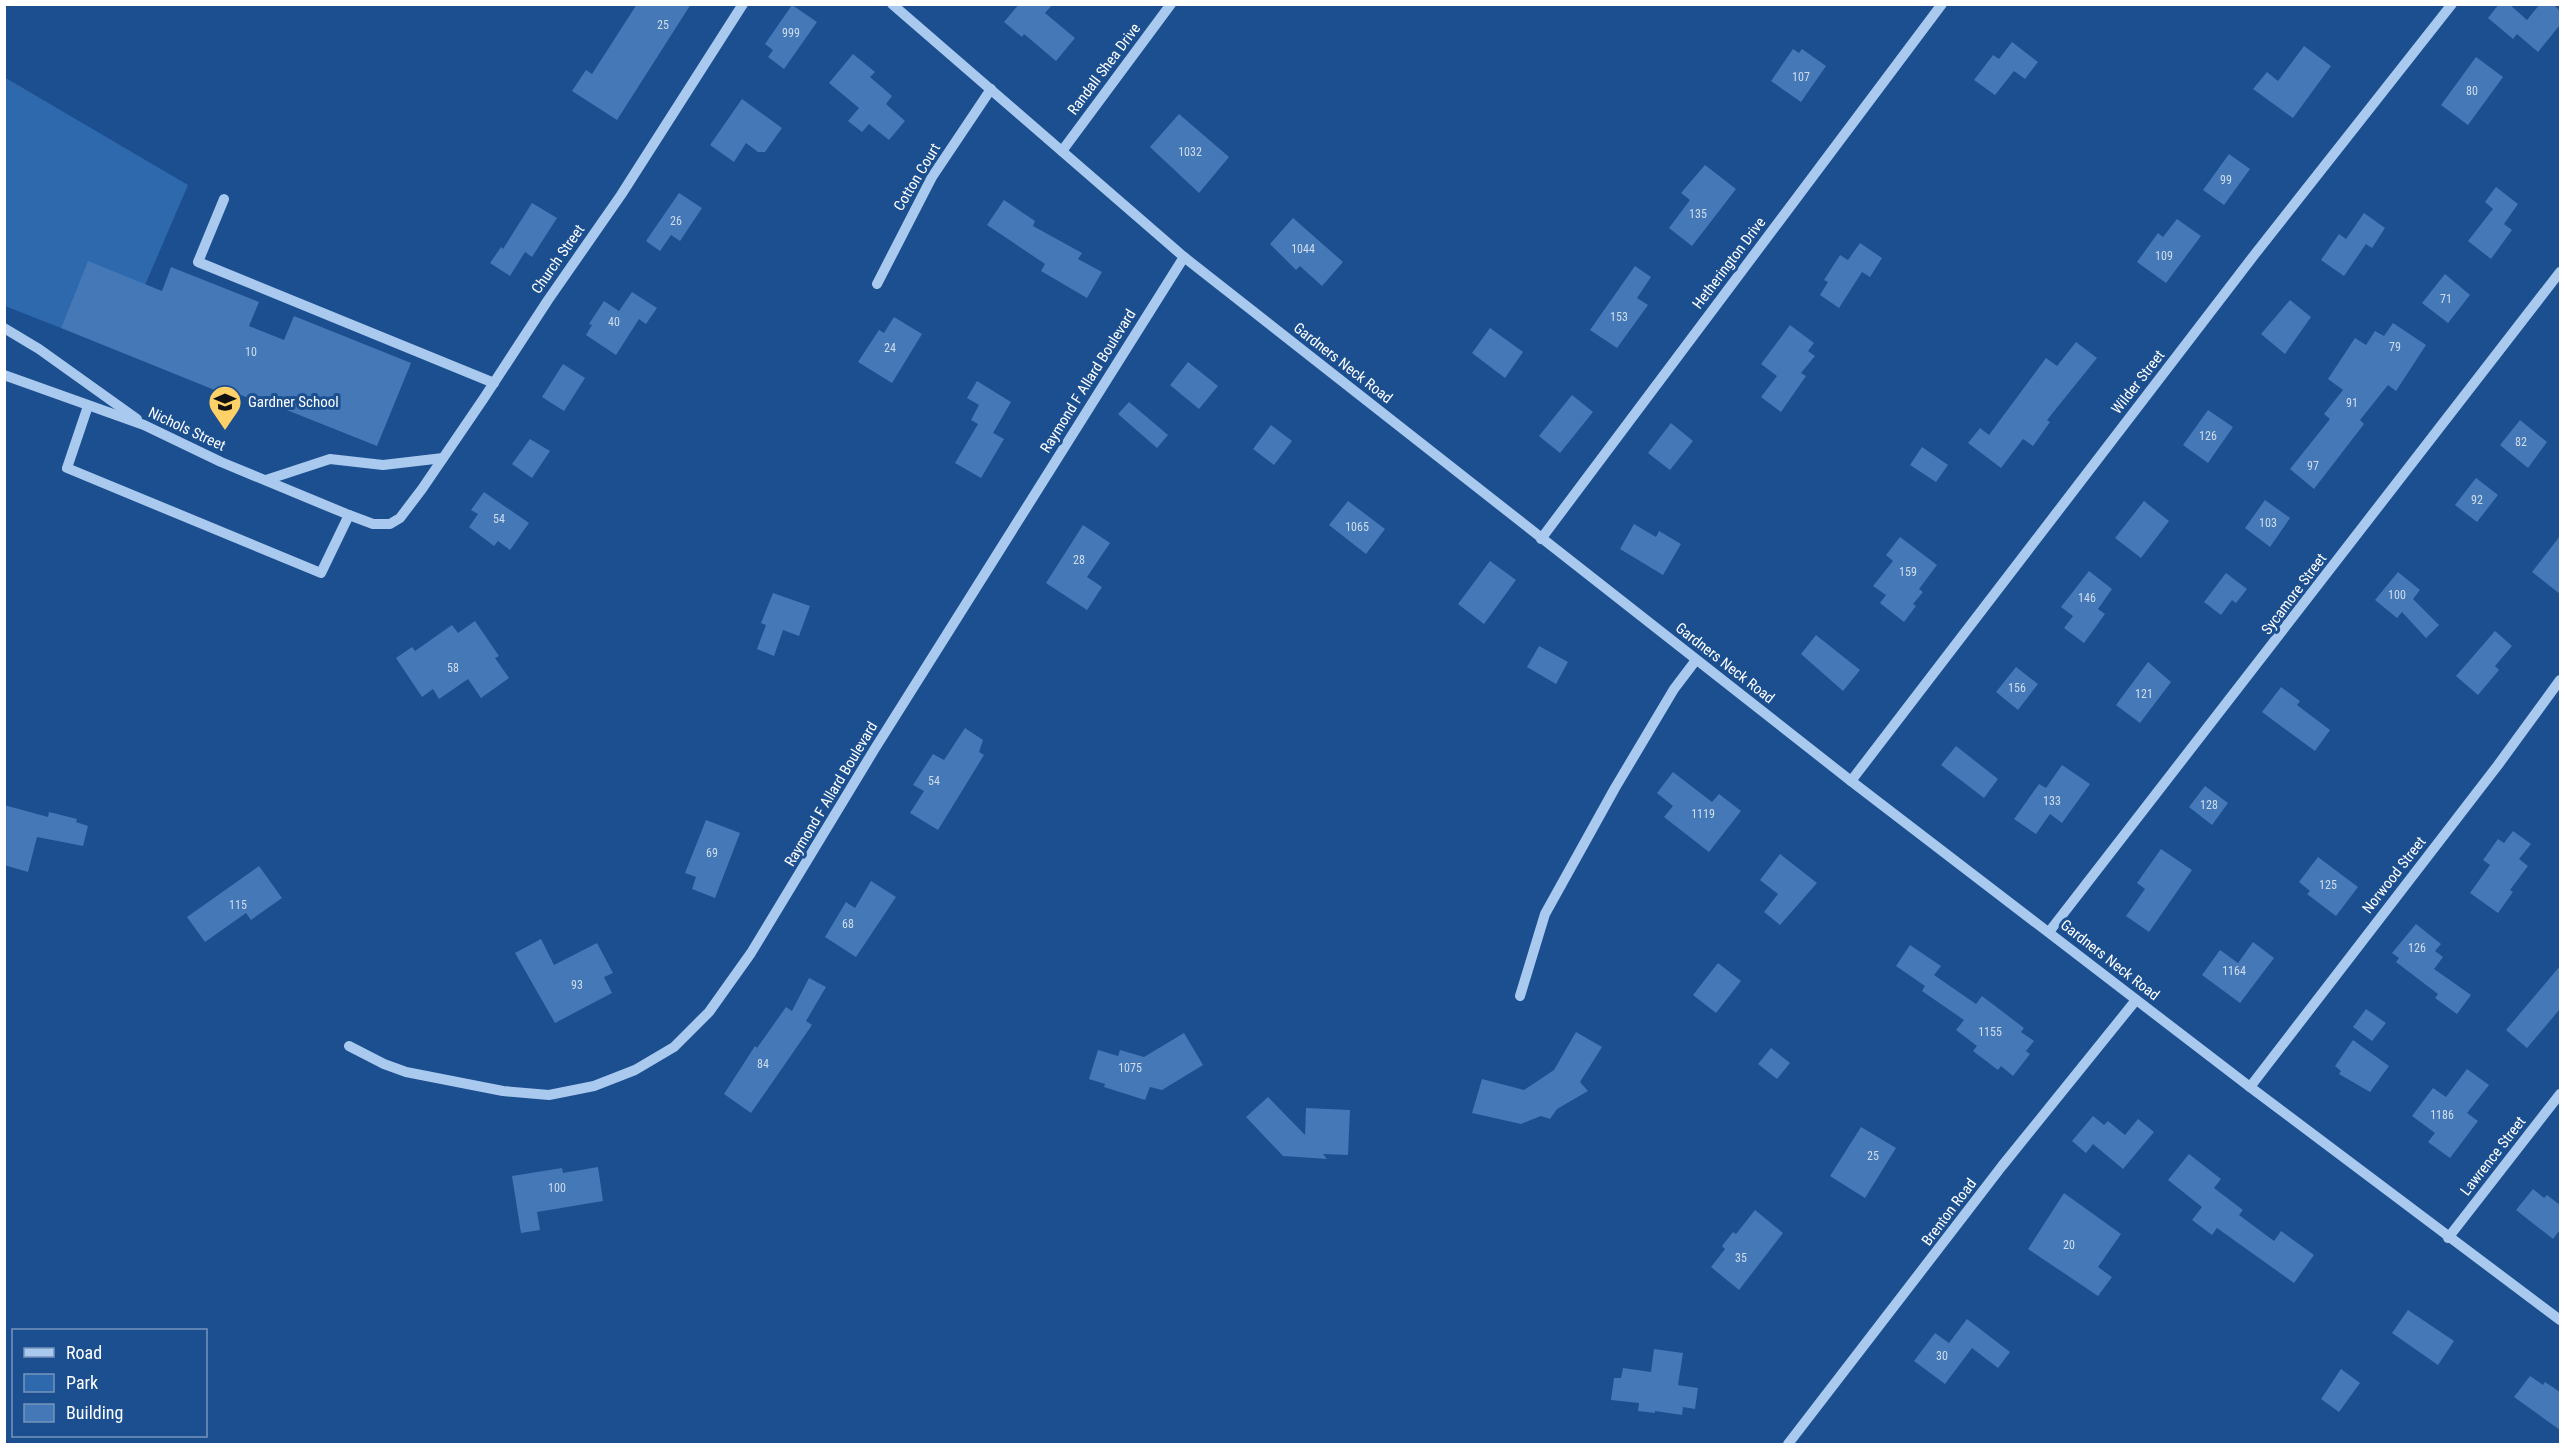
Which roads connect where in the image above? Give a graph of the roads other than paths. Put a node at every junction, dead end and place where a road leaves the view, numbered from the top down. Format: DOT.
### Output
graph roads {
  1 [pos="743,4"];
  2 [pos="892,4"];
  3 [pos="1171,4"];
  4 [pos="1941,4"];
  5 [pos="2452,4"];
  6 [pos="991,89"];
  7 [pos="1062,151"];
  8 [pos="224,199"];
  9 [pos="1184,257"];
  10 [pos="2560,272"];
  11 [pos="877,284"];
  12 [pos="4,328"];
  13 [pos="4,375"];
  14 [pos="494,383"];
  15 [pos="88,406"];
  16 [pos="144,424"];
  17 [pos="443,458"];
  18 [pos="266,480"];
  19 [pos="348,515"];
  20 [pos="390,524"];
  21 [pos="1541,539"];
  22 [pos="1696,660"];
  23 [pos="2560,680"];
  24 [pos="1851,781"];
  25 [pos="2049,932"];
  26 [pos="1520,996"];
  27 [pos="2136,1000"];
  28 [pos="350,1046"];
  29 [pos="2250,1087"];
  30 [pos="2560,1094"];
  31 [pos="2448,1238"];
  32 [pos="2560,1320"];
  33 [pos="1788,1444"];
  1 -- 14 [label="street, Church Street"];
  2 -- 6 [label="street, Gardners Neck Road"];
  3 -- 7 [label="street, Randall Shea Drive"];
  4 -- 21 [label="street, Hetherington Drive"];
  5 -- 24 [label="street, Wilder Street"];
  6 -- 7 [label="street, Gardners Neck Road"];
  6 -- 11 [label="street, Cotton Court"];
  7 -- 9 [label="street, Gardners Neck Road"];
  8 -- 14 [label="street"];
  9 -- 21 [label="street, Gardners Neck Road"];
  9 -- 28 [label="street, Raymond F Allard Boulevard"];
  10 -- 25 [label="street, Sycamore Street"];
  12 -- 16 [label="street"];
  13 -- 15 [label="street, Nichols Street"];
  14 -- 17 [label="street, Church Street"];
  15 -- 16 [label="street, Nichols Street"];
  15 -- 19 [label="street"];
  16 -- 18 [label="street, Nichols Street"];
  17 -- 18 [label="street"];
  17 -- 20 [label="street, Church Street"];
  18 -- 19 [label="street, Nichols Street"];
  19 -- 20 [label="street, Nichols Street"];
  21 -- 22 [label="street, Gardners Neck Road"];
  22 -- 24 [label="street, Gardners Neck Road"];
  22 -- 26 [label="street"];
  23 -- 29 [label="street, Norwood Street"];
  24 -- 25 [label="street, Gardners Neck Road"];
  25 -- 27 [label="street, Gardners Neck Road"];
  27 -- 29 [label="street, Gardners Neck Road"];
  27 -- 33 [label="street, Brenton Road"];
  29 -- 31 [label="street, Gardners Neck Road"];
  30 -- 31 [label="street, Lawrence Street"];
  31 -- 32 [label="street, Gardners Neck Road"];
}
